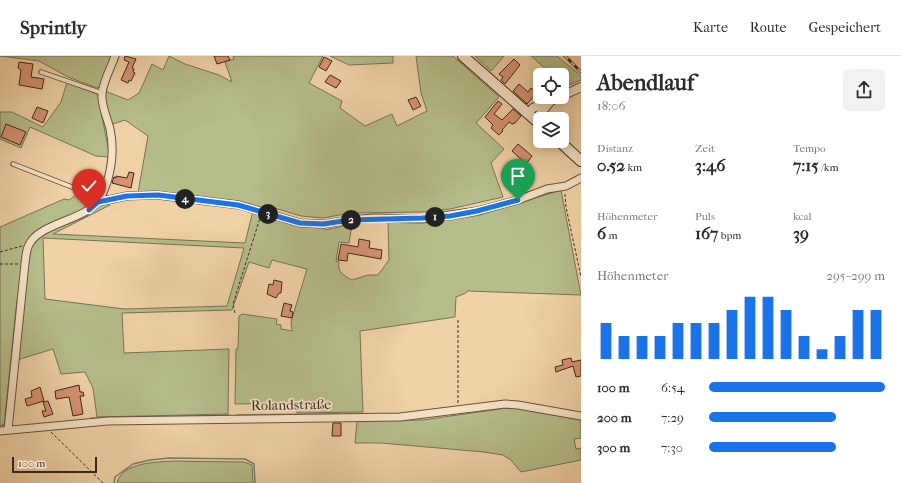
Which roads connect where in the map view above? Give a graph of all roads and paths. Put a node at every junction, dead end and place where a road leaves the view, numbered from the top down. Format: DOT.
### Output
graph roads {
  1 [pos="115,56"];
  2 [pos="462,56"];
  3 [pos="42,72"];
  4 [pos="581,86"];
  5 [pos="102,92"];
  6 [pos="569,92"];
  7 [pos="549,104"];
  8 [pos="541,112"];
  9 [pos="533,118"];
  10 [pos="567,148"];
  11 [pos="581,161"];
  12 [pos="13,164"];
  13 [pos="581,178"];
  14 [pos="566,186"];
  15 [pos="99,200"];
  16 [pos="262,212"];
  17 [pos="28,246"];
  18 [pos="0,252"];
  19 [pos="25,263"];
  20 [pos="0,264"];
  21 [pos="581,277"];
  22 [pos="235,314"];
  23 [pos="458,320"];
  24 [pos="458,411"];
  25 [pos="581,416"];
  26 [pos="45,426"];
  27 [pos="4,431"];
  28 [pos="103,483"];
  1 -- 5 [label="street"];
  2 -- 9 [label="main road"];
  3 -- 5 [label="lane"];
  4 -- 6 [label="street"];
  5 -- 15 [label="street"];
  7 -- 8 [label="street"];
  10 -- 11 [label="main road"];
  12 -- 15 [label="lane"];
  13 -- 14 [label="street"];
  14 -- 16 [label="street"];
  14 -- 21 [label="path"];
  15 -- 16 [label="street"];
  15 -- 17 [label="street"];
  16 -- 22 [label="path"];
  17 -- 18 [label="path"];
  17 -- 19 [label="street"];
  19 -- 20 [label="path"];
  19 -- 27 [label="street"];
  23 -- 24 [label="path"];
  24 -- 25 [label="street, Rolandstraße"];
  24 -- 26 [label="street, Rolandstraße"];
  26 -- 27 [label="street, Rolandstraße"];
  26 -- 28 [label="path"];
}
